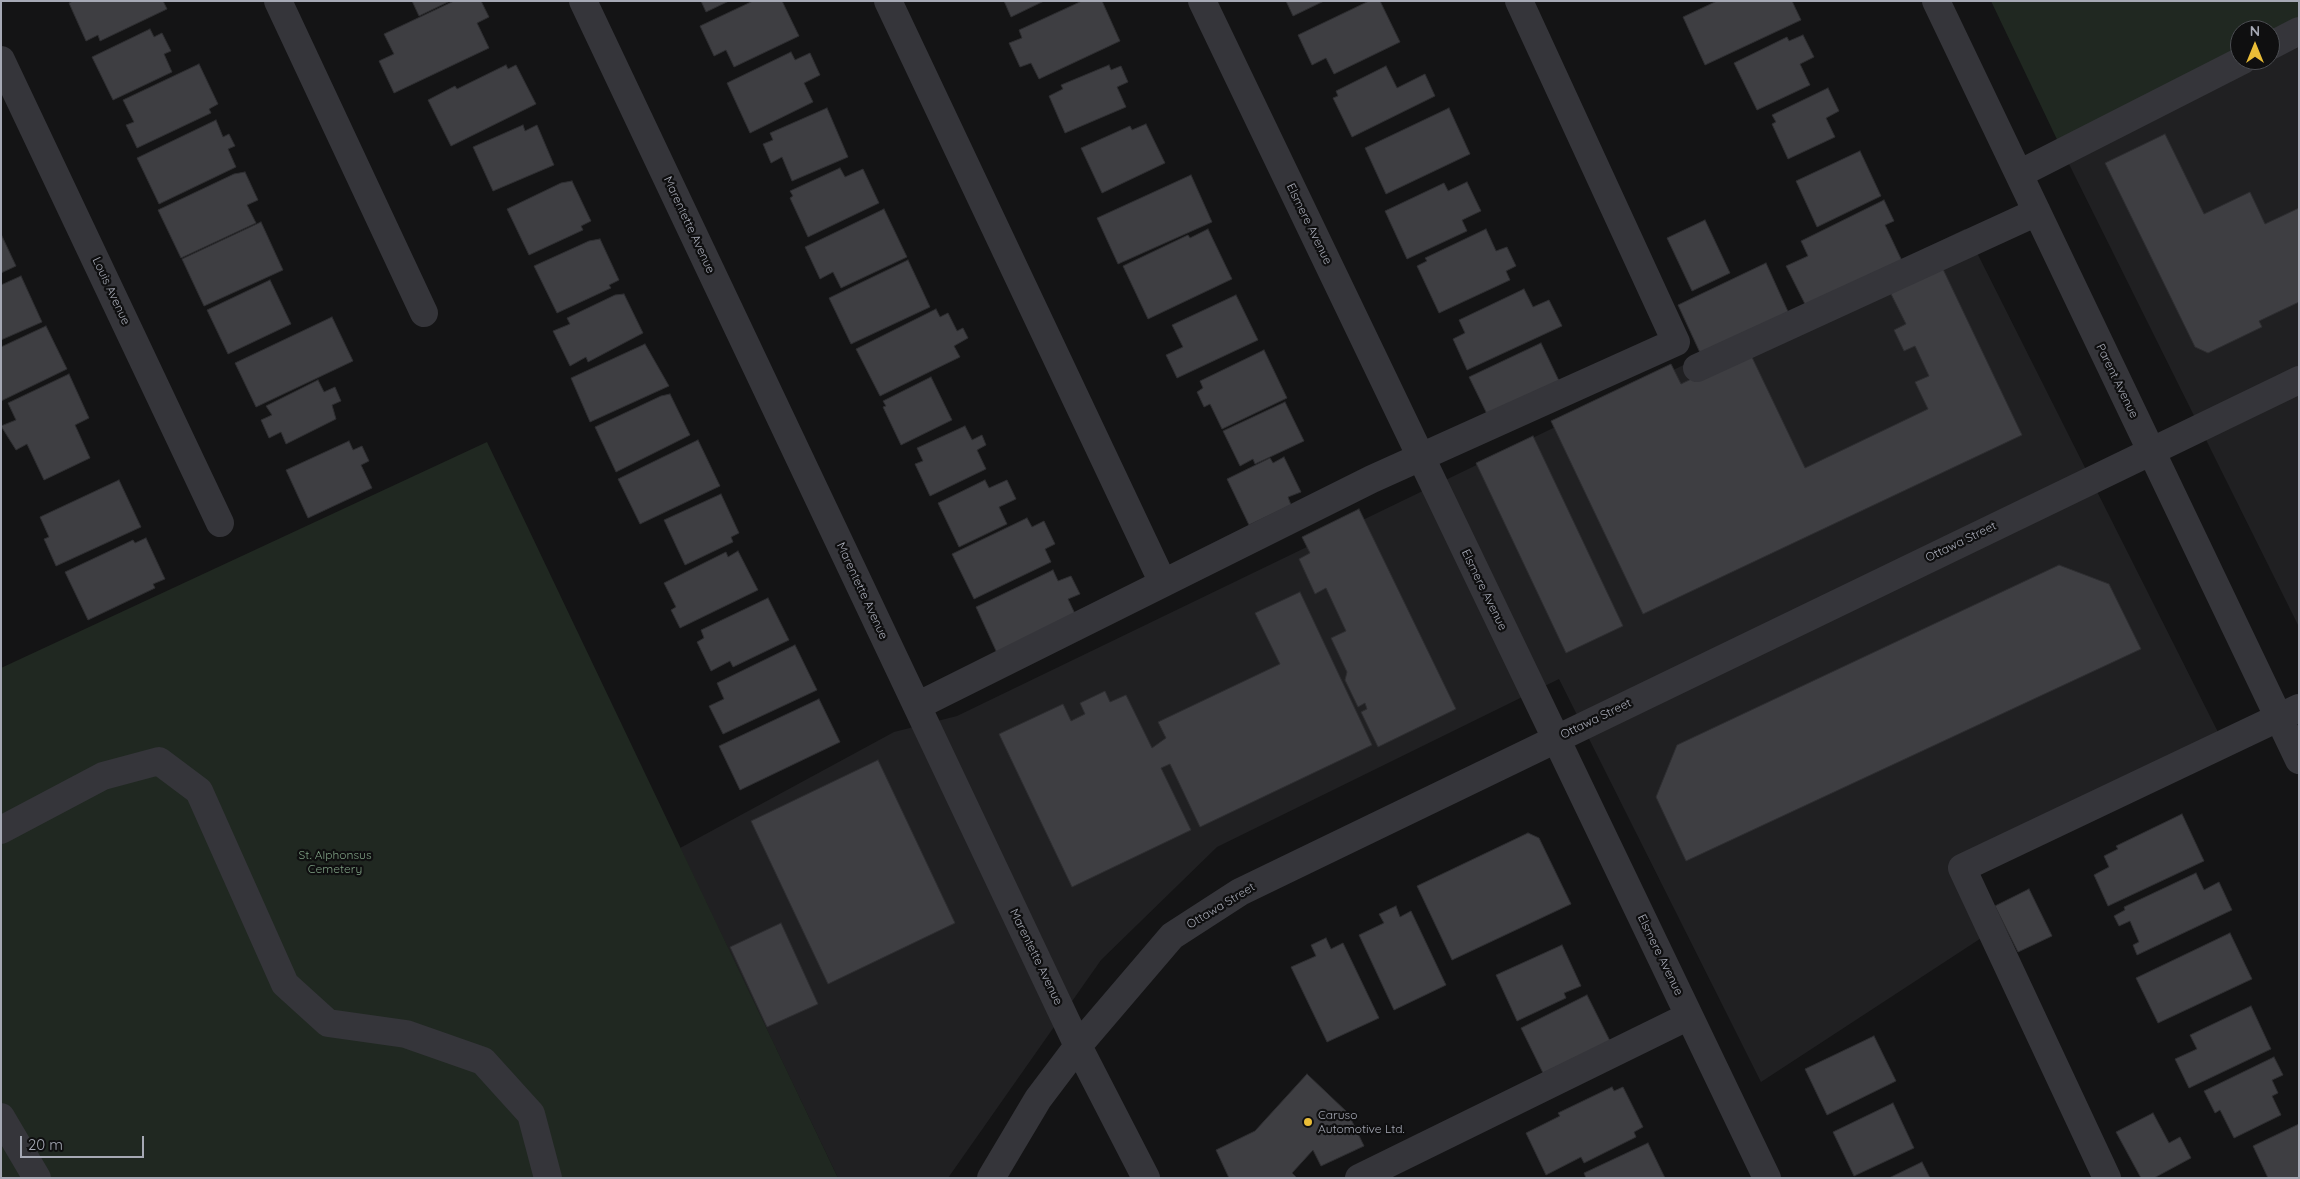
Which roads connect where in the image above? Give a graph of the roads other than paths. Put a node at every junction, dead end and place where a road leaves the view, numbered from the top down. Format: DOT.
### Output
graph roads {
  1 [pos="278,1"];
  2 [pos="583,1"];
  3 [pos="888,1"];
  4 [pos="1202,1"];
  5 [pos="1519,1"];
  6 [pos="1936,1"];
  7 [pos="2299,31"];
  8 [pos="2280,41"];
  9 [pos="1,60"];
  10 [pos="2230,67"];
  11 [pos="2019,174"];
  12 [pos="2037,212"];
  13 [pos="424,313"];
  14 [pos="1697,368"];
  15 [pos="2299,380"];
  16 [pos="2151,450"];
  17 [pos="1421,457"];
  18 [pos="220,522"];
  19 [pos="1163,584"];
  20 [pos="917,706"];
  21 [pos="2288,712"];
  22 [pos="1556,738"];
  23 [pos="2299,760"];
  24 [pos="1,830"];
  25 [pos="1689,1016"];
  26 [pos="1078,1046"];
  27 [pos="1,1117"];
  28 [pos="37,1178"];
  29 [pos="548,1178"];
  30 [pos="991,1178"];
  31 [pos="1146,1178"];
  32 [pos="1359,1178"];
  33 [pos="1767,1178"];
  34 [pos="2107,1178"];
  1 -- 13 [label="street"];
  2 -- 20 [label="street, Marentette Avenue"];
  3 -- 19 [label="street"];
  4 -- 17 [label="street, Elsmere Avenue"];
  5 -- 17 [label="street"];
  6 -- 11 [label="street, Parent Avenue"];
  7 -- 8 [label="street"];
  9 -- 18 [label="street, Louis Avenue"];
  10 -- 11 [label="street"];
  11 -- 12 [label="street, Parent Avenue"];
  12 -- 14 [label="street"];
  12 -- 16 [label="street, Parent Avenue"];
  15 -- 16 [label="street, Ottawa Street"];
  16 -- 21 [label="street, Parent Avenue"];
  16 -- 22 [label="street, Ottawa Street"];
  17 -- 19 [label="street"];
  17 -- 22 [label="street, Elsmere Avenue"];
  19 -- 20 [label="street"];
  20 -- 26 [label="street, Marentette Avenue"];
  21 -- 23 [label="street, Parent Avenue"];
  21 -- 34 [label="street"];
  22 -- 25 [label="street, Elsmere Avenue"];
  22 -- 26 [label="street, Ottawa Street"];
  24 -- 29 [label="street"];
  25 -- 32 [label="street"];
  25 -- 33 [label="street, Elsmere Avenue"];
  26 -- 30 [label="street, Ottawa Street"];
  26 -- 31 [label="street, Marentette Avenue"];
  27 -- 28 [label="street"];
}
